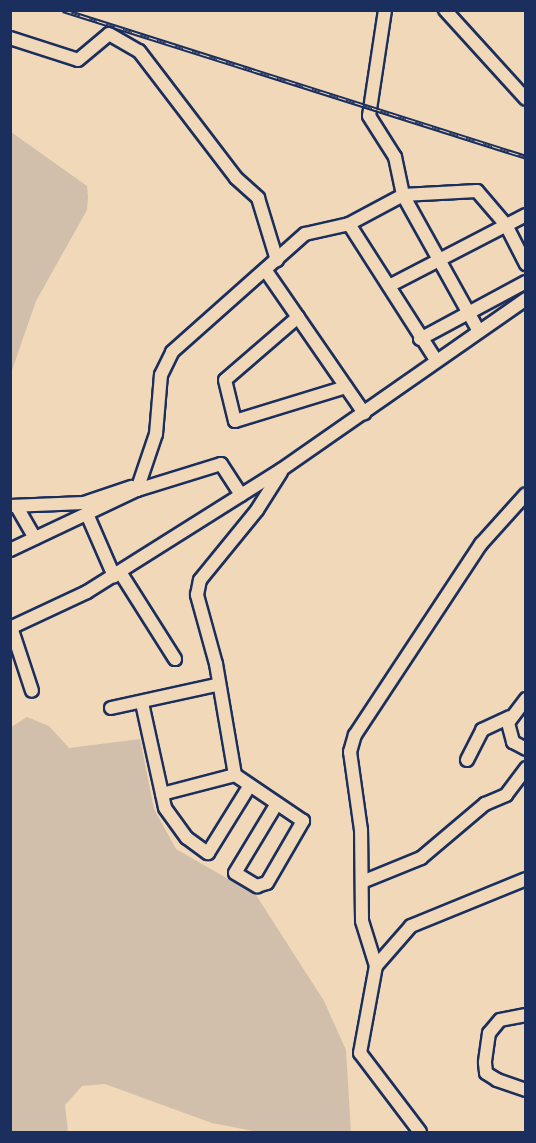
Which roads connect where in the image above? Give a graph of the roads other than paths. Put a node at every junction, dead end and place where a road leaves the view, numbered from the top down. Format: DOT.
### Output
graph roads {
  1 [pos="385,10"];
  2 [pos="445,10"];
  3 [pos="10,38"];
  4 [pos="525,99"];
  5 [pos="403,195"];
  6 [pos="525,215"];
  7 [pos="349,224"];
  8 [pos="506,225"];
  9 [pos="439,259"];
  10 [pos="277,260"];
  11 [pos="525,264"];
  12 [pos="266,271"];
  13 [pos="525,282"];
  14 [pos="389,286"];
  15 [pos="525,299"];
  16 [pos="468,312"];
  17 [pos="298,317"];
  18 [pos="478,330"];
  19 [pos="420,339"];
  20 [pos="436,360"];
  21 [pos="346,387"];
  22 [pos="364,413"];
  23 [pos="281,470"];
  24 [pos="137,490"];
  25 [pos="525,494"];
  26 [pos="241,495"];
  27 [pos="14,506"];
  28 [pos="87,514"];
  29 [pos="35,538"];
  30 [pos="10,550"];
  31 [pos="117,574"];
  32 [pos="11,627"];
  33 [pos="175,659"];
  34 [pos="216,685"];
  35 [pos="32,691"];
  36 [pos="525,699"];
  37 [pos="142,703"];
  38 [pos="111,708"];
  39 [pos="510,717"];
  40 [pos="525,749"];
  41 [pos="467,760"];
  42 [pos="525,768"];
  43 [pos="235,775"];
  44 [pos="249,787"];
  45 [pos="162,794"];
  46 [pos="276,805"];
  47 [pos="525,879"];
  48 [pos="362,882"];
  49 [pos="376,966"];
  50 [pos="525,1015"];
  51 [pos="525,1090"];
  52 [pos="420,1132"];
  1 -- 5 [label="street"];
  2 -- 4 [label="street"];
  3 -- 10 [label="street"];
  5 -- 7 [label="street"];
  5 -- 8 [label="street"];
  5 -- 9 [label="street"];
  6 -- 8 [label="street"];
  7 -- 10 [label="street"];
  7 -- 14 [label="street"];
  8 -- 9 [label="street"];
  8 -- 11 [label="street"];
  9 -- 14 [label="street"];
  9 -- 16 [label="street"];
  10 -- 12 [label="street"];
  12 -- 17 [label="street"];
  12 -- 24 [label="street"];
  13 -- 16 [label="street"];
  14 -- 19 [label="street"];
  15 -- 18 [label="street"];
  16 -- 18 [label="street"];
  16 -- 19 [label="street"];
  17 -- 21 [label="street"];
  17 -- 21 [label="street"];
  18 -- 20 [label="street"];
  19 -- 20 [label="street"];
  20 -- 22 [label="street"];
  21 -- 22 [label="street"];
  22 -- 23 [label="street"];
  23 -- 26 [label="street"];
  23 -- 34 [label="street"];
  24 -- 26 [label="street"];
  24 -- 27 [label="street"];
  24 -- 28 [label="street"];
  25 -- 48 [label="street"];
  26 -- 31 [label="street"];
  27 -- 29 [label="street"];
  28 -- 29 [label="street"];
  28 -- 31 [label="street"];
  29 -- 30 [label="street"];
  31 -- 32 [label="street"];
  31 -- 33 [label="street"];
  32 -- 35 [label="street"];
  34 -- 37 [label="street"];
  34 -- 43 [label="street"];
  36 -- 39 [label="street"];
  37 -- 38 [label="street"];
  37 -- 45 [label="street"];
  39 -- 40 [label="street"];
  39 -- 41 [label="street"];
  42 -- 48 [label="street"];
  43 -- 44 [label="street"];
  43 -- 45 [label="street"];
  44 -- 45 [label="street"];
  44 -- 46 [label="street"];
  46 -- 46 [label="street"];
  47 -- 49 [label="street"];
  48 -- 49 [label="street"];
  49 -- 52 [label="street"];
  50 -- 51 [label="street"];
}
